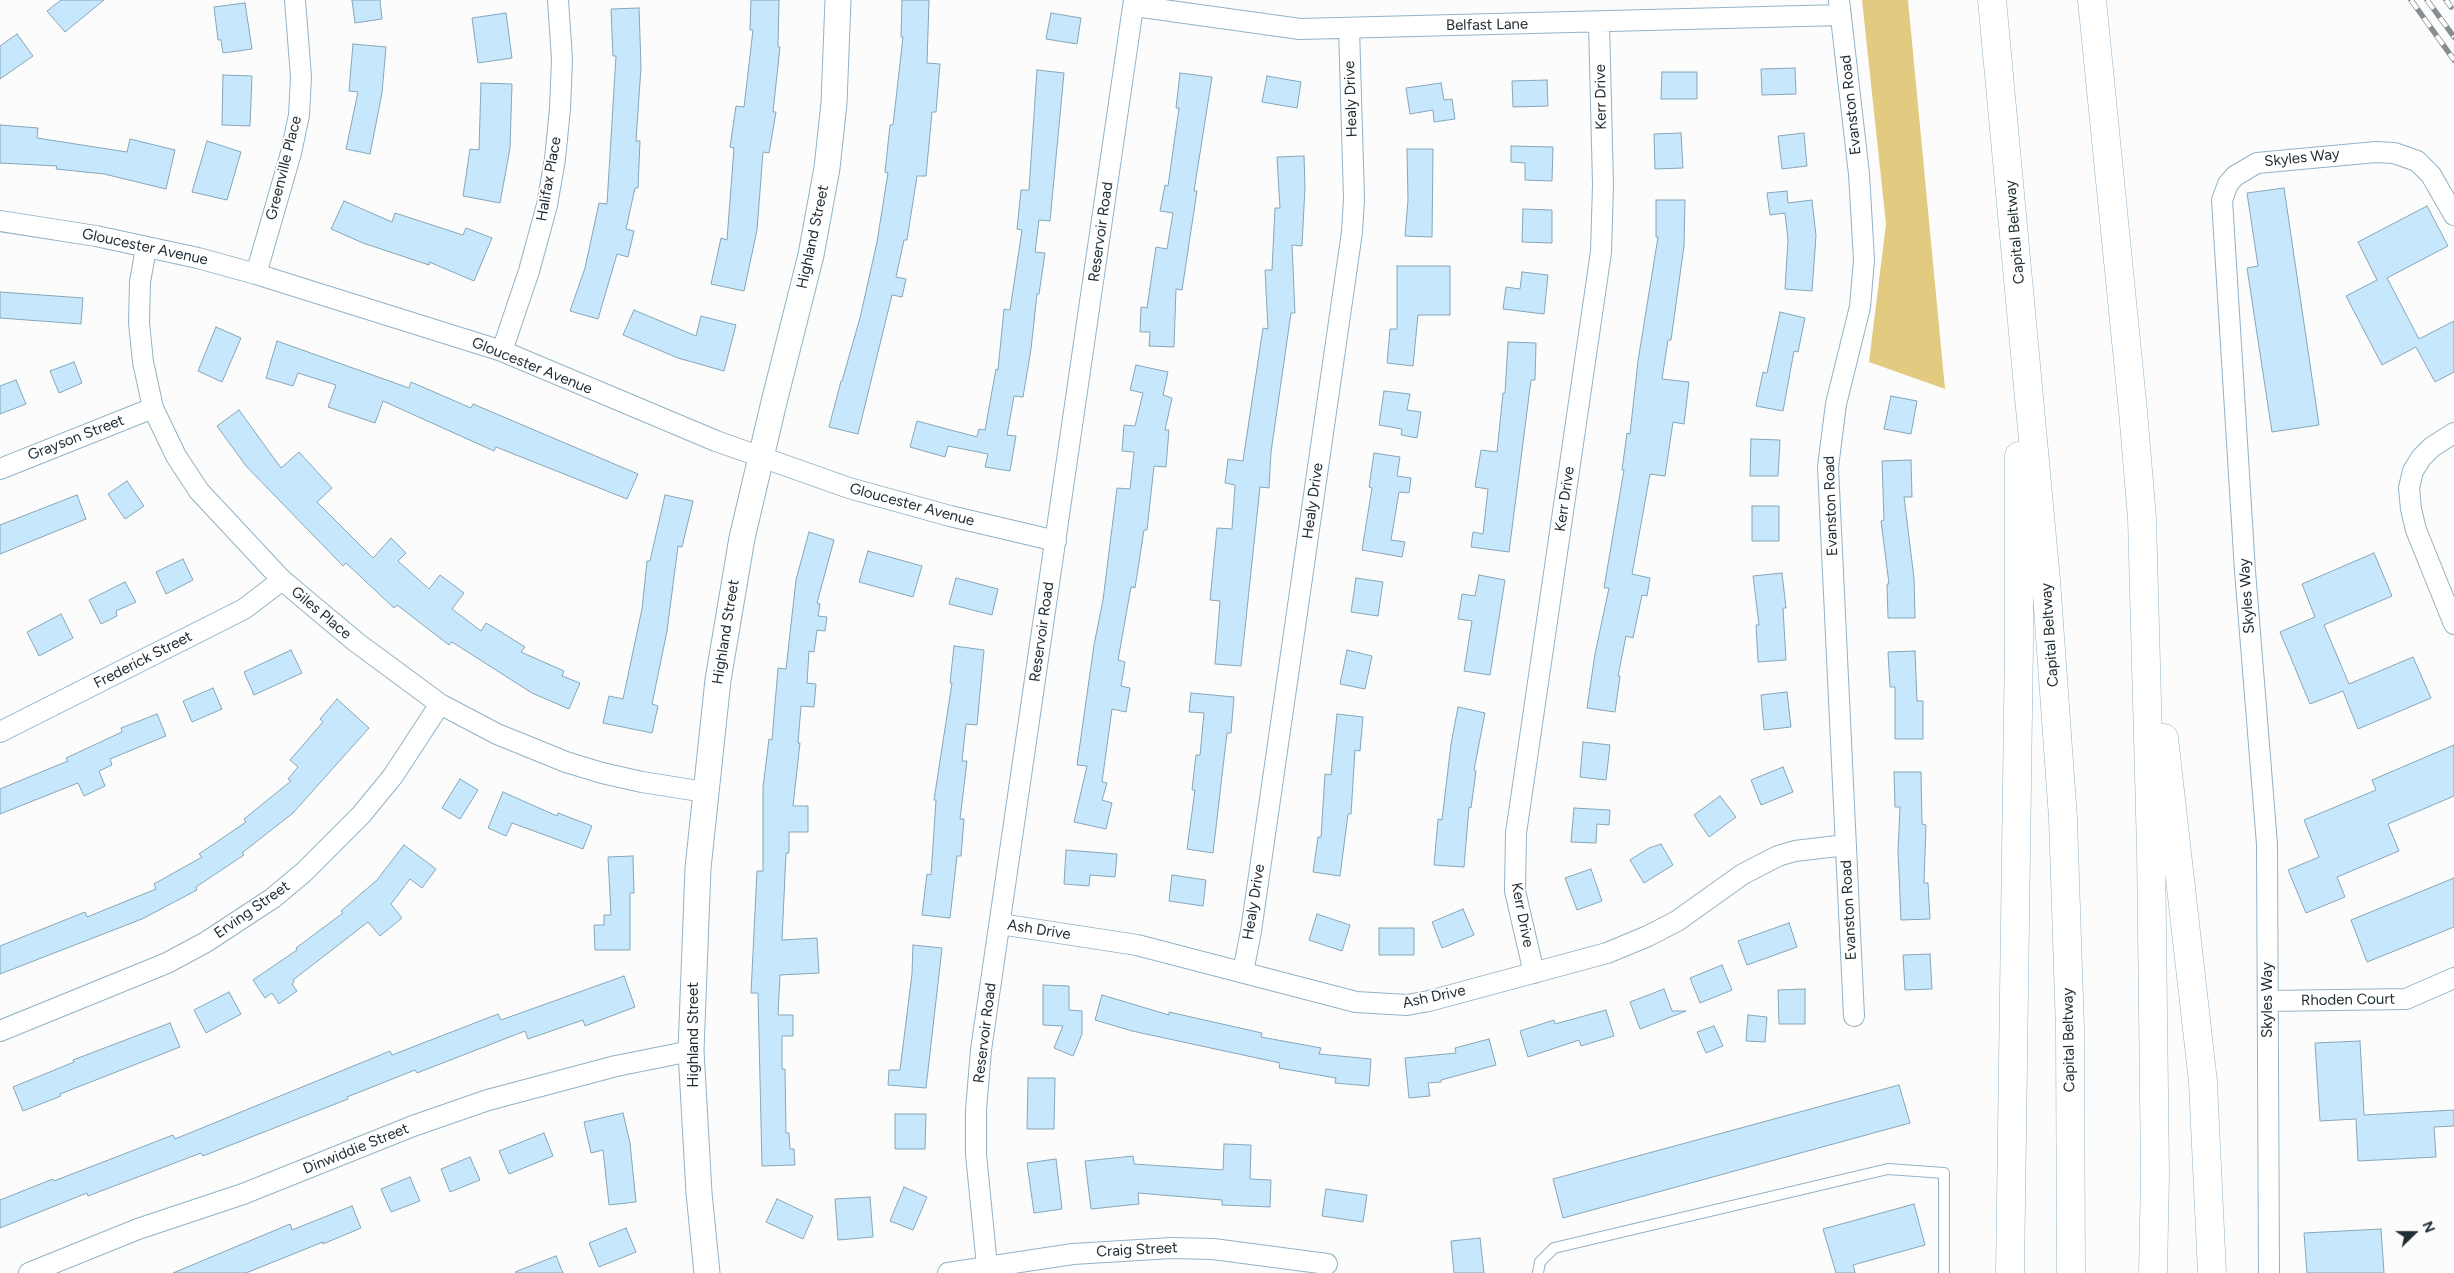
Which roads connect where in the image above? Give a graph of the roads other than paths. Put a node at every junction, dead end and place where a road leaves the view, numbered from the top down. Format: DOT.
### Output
graph roads {
  1 [pos="295,0"];
  2 [pos="558,0"];
  3 [pos="838,0"];
  4 [pos="1992,0"];
  5 [pos="2092,0"];
  6 [pos="1134,3"];
  7 [pos="1840,8"];
  8 [pos="1599,22"];
  9 [pos="1350,28"];
  10 [pos="2454,215"];
  11 [pos="0,221"];
  12 [pos="2015,227"];
  13 [pos="146,248"];
  14 [pos="256,274"];
  15 [pos="502,351"];
  16 [pos="153,408"];
  17 [pos="2454,433"];
  18 [pos="761,457"];
  19 [pos="0,468"];
  20 [pos="2142,518"];
  21 [pos="1056,541"];
  22 [pos="282,580"];
  23 [pos="2454,624"];
  24 [pos="440,704"];
  25 [pos="0,732"];
  26 [pos="705,792"];
  27 [pos="1846,845"];
  28 [pos="1000,924"];
  29 [pos="1242,972"];
  30 [pos="1534,973"];
  31 [pos="2454,978"];
  32 [pos="2268,1001"];
  33 [pos="1854,1016"];
  34 [pos="0,1031"];
  35 [pos="691,1051"];
  36 [pos="1327,1264"];
  37 [pos="987,1266"];
  38 [pos="29,1273"];
  39 [pos="707,1273"];
  40 [pos="948,1273"];
  41 [pos="1538,1273"];
  42 [pos="1944,1273"];
  43 [pos="2010,1273"];
  44 [pos="2071,1273"];
  45 [pos="2153,1273"];
  46 [pos="2212,1273"];
  47 [pos="2269,1273"];
  1 -- 14 [label="street, Greenville Place"];
  2 -- 15 [label="street, Halifax Place"];
  3 -- 18 [label="street, Highland Street"];
  4 -- 12 [label="highway, Capital Beltway"];
  5 -- 20 [label="highway"];
  6 -- 9 [label="street, Belfast Lane"];
  6 -- 21 [label="street, Reservoir Road"];
  7 -- 8 [label="street, Belfast Lane"];
  7 -- 27 [label="street, Evanston Road"];
  8 -- 9 [label="street, Belfast Lane"];
  8 -- 30 [label="street, Kerr Drive"];
  9 -- 29 [label="street, Healy Drive"];
  10 -- 32 [label="street, Skyles Way"];
  11 -- 13 [label="street, Gloucester Avenue"];
  12 -- 43 [label="highway"];
  12 -- 44 [label="highway, Capital Beltway"];
  13 -- 14 [label="street, Gloucester Avenue"];
  13 -- 16 [label="street, Giles Place"];
  14 -- 15 [label="street, Gloucester Avenue"];
  15 -- 18 [label="street, Gloucester Avenue"];
  16 -- 19 [label="street, Grayson Street"];
  16 -- 22 [label="street, Giles Place"];
  17 -- 23 [label="street"];
  18 -- 21 [label="street, Gloucester Avenue"];
  18 -- 26 [label="street, Highland Street"];
  20 -- 45 [label="highway"];
  20 -- 46 [label="highway"];
  21 -- 28 [label="street, Reservoir Road"];
  22 -- 24 [label="street, Giles Place"];
  22 -- 25 [label="street, Frederick Street"];
  24 -- 26 [label="street, Giles Place"];
  24 -- 34 [label="street, Erving Street"];
  26 -- 35 [label="street, Highland Street"];
  27 -- 30 [label="street, Ash Drive"];
  27 -- 33 [label="street, Evanston Road"];
  28 -- 29 [label="street, Ash Drive"];
  28 -- 37 [label="street, Reservoir Road"];
  29 -- 30 [label="street, Ash Drive"];
  31 -- 32 [label="street, Rhoden Court"];
  32 -- 47 [label="street, Skyles Way"];
  35 -- 38 [label="street, Dinwiddie Street"];
  35 -- 39 [label="street, Highland Street"];
  36 -- 37 [label="street, Craig Street"];
  37 -- 40 [label="street, Craig Street"];
  41 -- 42 [label="lane"];
}
